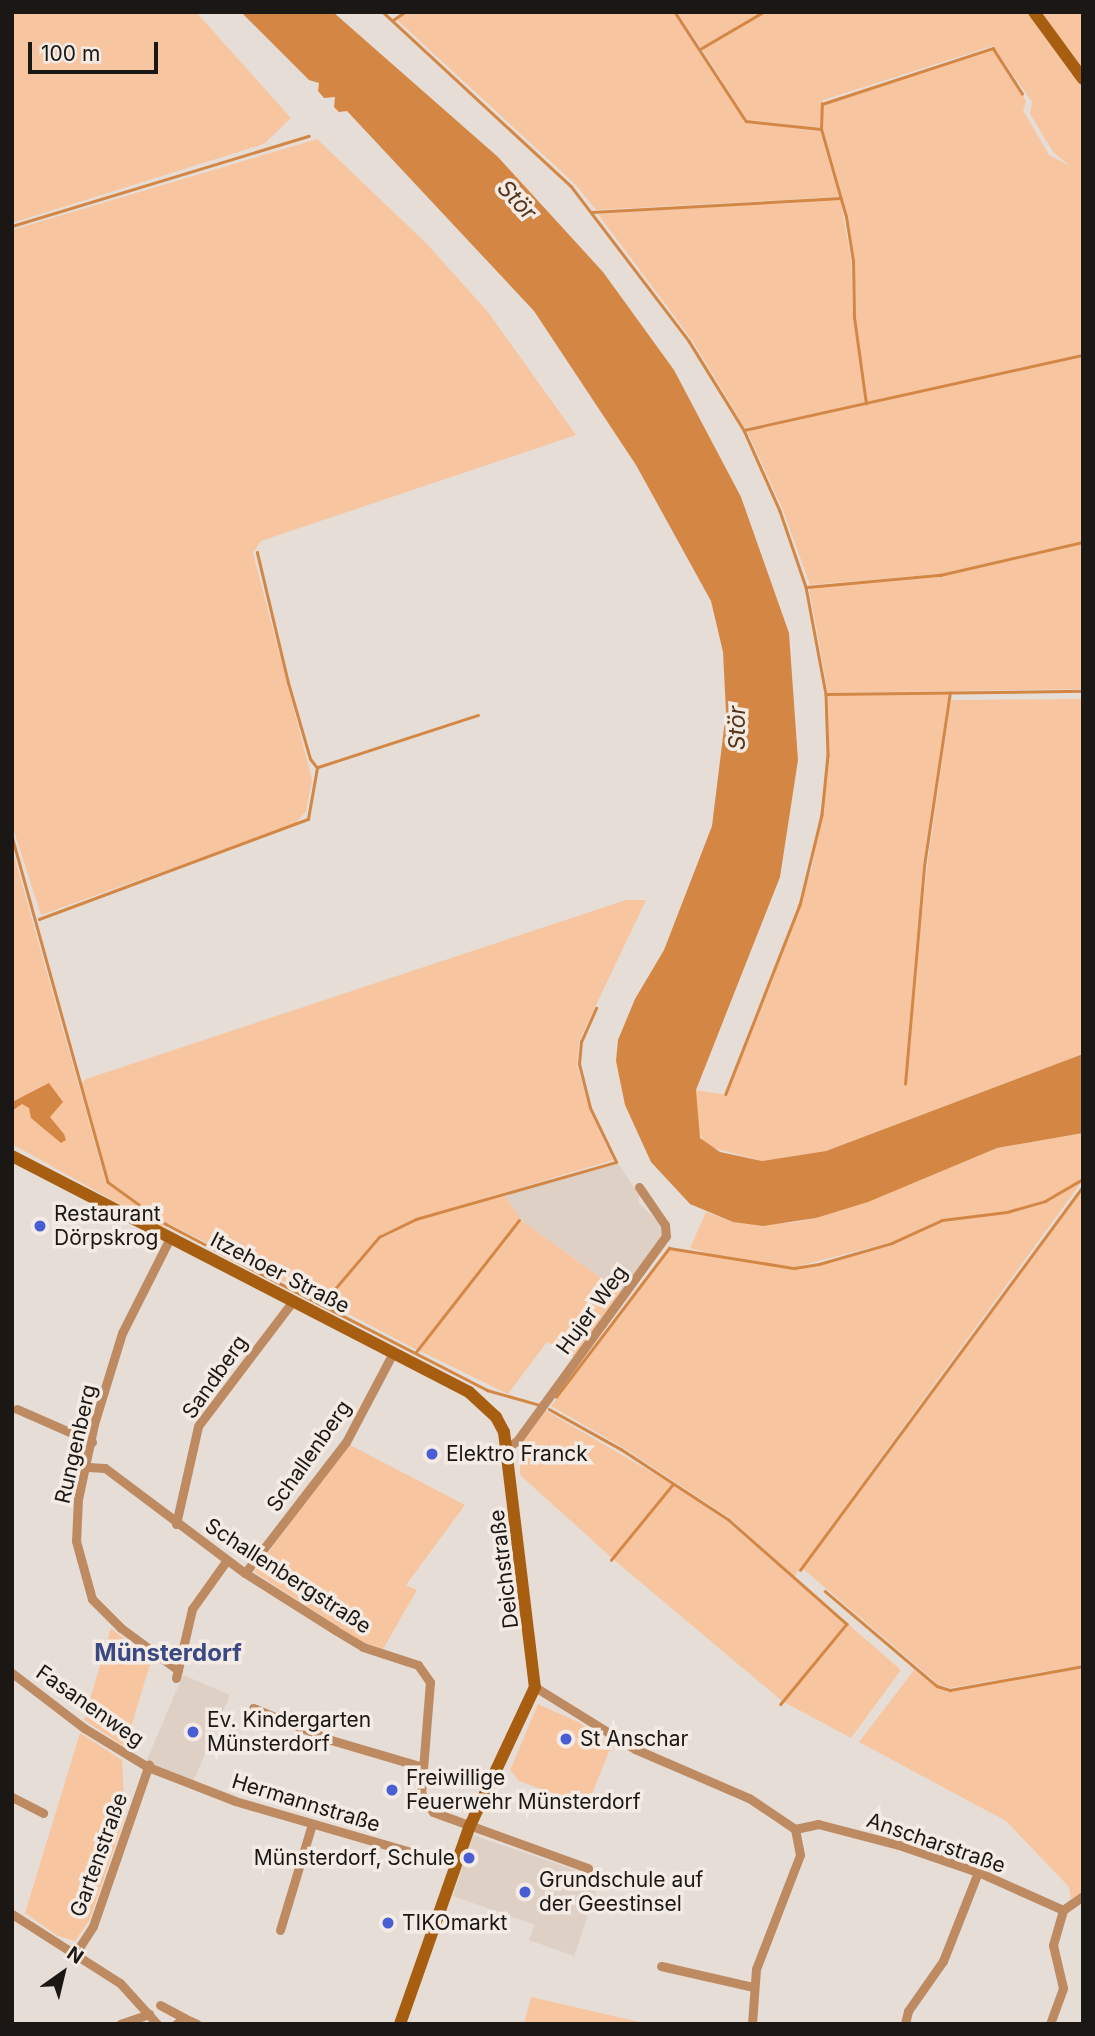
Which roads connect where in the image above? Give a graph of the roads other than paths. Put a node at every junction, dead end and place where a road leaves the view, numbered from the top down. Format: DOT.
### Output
graph roads {
  1 [pos="1034,12"];
  2 [pos="1083,79"];
  3 [pos="12,1156"];
  4 [pos="639,1187"];
  5 [pos="170,1238"];
  6 [pos="293,1301"];
  7 [pos="393,1353"];
  8 [pos="16,1409"];
  9 [pos="92,1442"];
  10 [pos="508,1447"];
  11 [pos="88,1467"];
  12 [pos="176,1524"];
  13 [pos="227,1560"];
  14 [pos="245,1573"];
  15 [pos="12,1673"];
  16 [pos="535,1687"];
  17 [pos="253,1708"];
  18 [pos="149,1765"];
  19 [pos="423,1768"];
  20 [pos="12,1797"];
  21 [pos="43,1813"];
  22 [pos="312,1824"];
  23 [pos="469,1828"];
  24 [pos="794,1829"];
  25 [pos="456,1866"];
  26 [pos="588,1868"];
  27 [pos="978,1872"];
  28 [pos="1083,1896"];
  29 [pos="1063,1910"];
  30 [pos="12,1914"];
  31 [pos="280,1930"];
  32 [pos="75,1954"];
  33 [pos="661,1966"];
  34 [pos="753,1987"];
  35 [pos="160,2005"];
  36 [pos="149,2014"];
  37 [pos="180,2021"];
  38 [pos="120,2024"];
  39 [pos="157,2024"];
  40 [pos="197,2024"];
  41 [pos="400,2024"];
  42 [pos="752,2024"];
  43 [pos="905,2024"];
  44 [pos="1050,2024"];
  1 -- 2 [label="street"];
  3 -- 5 [label="street, Itzehoer Straße"];
  4 -- 10 [label="street, Hujer Weg"];
  5 -- 6 [label="street, Itzehoer Straße"];
  5 -- 9 [label="street, Rungenberg"];
  6 -- 7 [label="street, Itzehoer Straße"];
  6 -- 12 [label="street, Sandberg"];
  7 -- 10 [label="street, Itzehoer Straße"];
  7 -- 14 [label="street, Schallenberg"];
  8 -- 9 [label="street"];
  9 -- 11 [label="street, Rungenberg"];
  10 -- 16 [label="street, Deichstraße"];
  11 -- 12 [label="street, Schallenbergstraße"];
  11 -- 13 [label="street, Rungenberg"];
  12 -- 13 [label="street, Schallenbergstraße"];
  13 -- 14 [label="street, Schallenbergstraße"];
  14 -- 19 [label="street, Schallenbergstraße"];
  15 -- 18 [label="street, Fasanenweg"];
  16 -- 23 [label="street"];
  16 -- 24 [label="street"];
  17 -- 19 [label="street"];
  18 -- 22 [label="street, Hermannstraße"];
  18 -- 32 [label="street, Gartenstraße"];
  19 -- 23 [label="street, Schallenbergstraße"];
  20 -- 21 [label="street"];
  22 -- 25 [label="street, Hermannstraße"];
  22 -- 31 [label="street"];
  23 -- 25 [label="street"];
  23 -- 26 [label="street"];
  24 -- 27 [label="street, Anscharstraße"];
  24 -- 34 [label="street"];
  25 -- 41 [label="street"];
  27 -- 29 [label="street, Anscharstraße"];
  27 -- 43 [label="street"];
  28 -- 29 [label="street"];
  29 -- 44 [label="street"];
  30 -- 32 [label="street"];
  32 -- 36 [label="street"];
  33 -- 34 [label="street"];
  34 -- 42 [label="street"];
  35 -- 37 [label="street"];
  36 -- 38 [label="street"];
  36 -- 39 [label="street"];
  37 -- 40 [label="street"];
}
